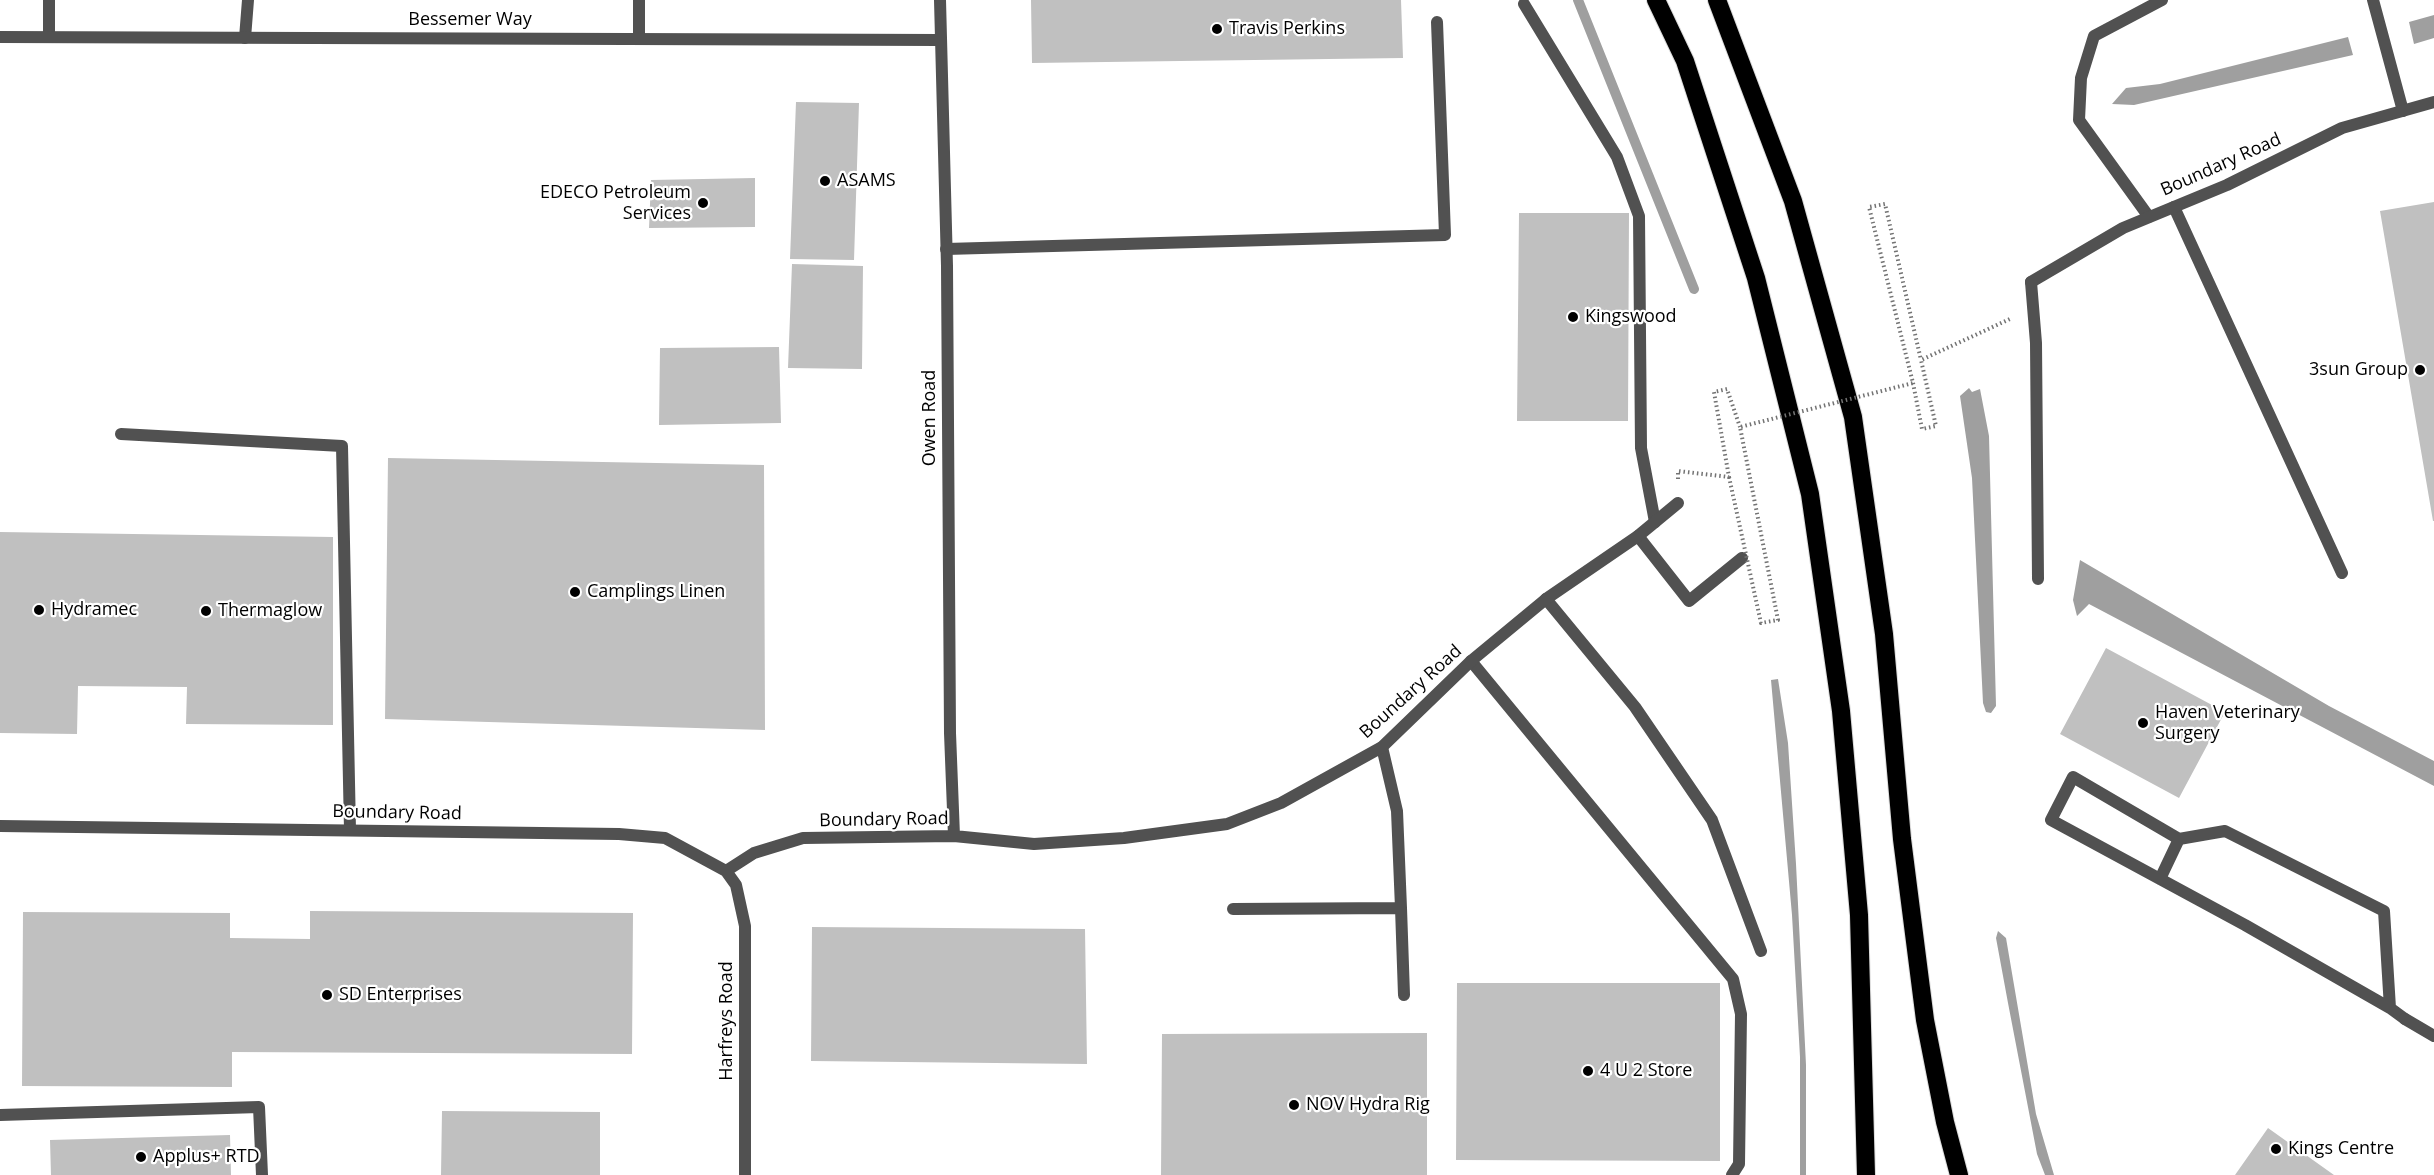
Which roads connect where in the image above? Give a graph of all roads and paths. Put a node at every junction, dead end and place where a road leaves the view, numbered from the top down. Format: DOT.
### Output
graph roads {
  1 [pos="49,0"];
  2 [pos="248,0"];
  3 [pos="639,0"];
  4 [pos="940,0"];
  5 [pos="1656,0"];
  6 [pos="1717,0"];
  7 [pos="2162,0"];
  8 [pos="2373,0"];
  9 [pos="1524,4"];
  10 [pos="1437,22"];
  11 [pos="0,37"];
  12 [pos="49,37"];
  13 [pos="245,38"];
  14 [pos="639,39"];
  15 [pos="940,40"];
  16 [pos="2434,102"];
  17 [pos="2403,111"];
  18 [pos="2174,207"];
  19 [pos="2149,217"];
  20 [pos="946,249"];
  21 [pos="2031,282"];
  22 [pos="1921,360"];
  23 [pos="1913,383"];
  24 [pos="1740,427"];
  25 [pos="121,434"];
  26 [pos="1729,477"];
  27 [pos="1678,503"];
  28 [pos="1655,522"];
  29 [pos="1638,536"];
  30 [pos="1742,558"];
  31 [pos="2342,573"];
  32 [pos="2038,579"];
  33 [pos="1546,599"];
  34 [pos="1471,661"];
  35 [pos="1382,747"];
  36 [pos="0,826"];
  37 [pos="350,831"];
  38 [pos="954,836"];
  39 [pos="2179,839"];
  40 [pos="726,871"];
  41 [pos="2160,879"];
  42 [pos="1401,908"];
  43 [pos="1233,909"];
  44 [pos="1761,951"];
  45 [pos="1404,995"];
  46 [pos="2390,1008"];
  47 [pos="2434,1036"];
  48 [pos="0,1115"];
  49 [pos="262,1175"];
  50 [pos="745,1175"];
  51 [pos="1732,1175"];
  52 [pos="1866,1175"];
  53 [pos="1959,1175"];
  1 -- 12 [label="street"];
  2 -- 13 [label="street"];
  3 -- 14 [label="street"];
  4 -- 15 [label="street, Owen Road"];
  5 -- 52 [label="highway"];
  6 -- 53 [label="highway"];
  7 -- 19 [label="street"];
  8 -- 17 [label="street"];
  9 -- 28 [label="street"];
  10 -- 20 [label="street"];
  11 -- 12 [label="street, Bessemer Way"];
  12 -- 13 [label="street, Bessemer Way"];
  13 -- 14 [label="street, Bessemer Way"];
  14 -- 15 [label="street, Bessemer Way"];
  15 -- 20 [label="street, Owen Road"];
  16 -- 17 [label="street, Boundary Road"];
  17 -- 18 [label="street, Boundary Road"];
  18 -- 19 [label="street, Boundary Road"];
  18 -- 31 [label="street"];
  19 -- 21 [label="street, Boundary Road"];
  20 -- 38 [label="street, Owen Road"];
  21 -- 22 [label="path"];
  21 -- 32 [label="street"];
  22 -- 23 [label="path"];
  22 -- 23 [label="path, bridge"];
  23 -- 24 [label="path, bridge"];
  24 -- 26 [label="path"];
  24 -- 26 [label="path, bridge"];
  25 -- 37 [label="street"];
  26 -- 27 [label="path"];
  27 -- 28 [label="street, Boundary Road"];
  28 -- 29 [label="street, Boundary Road"];
  29 -- 30 [label="street"];
  29 -- 33 [label="street, Boundary Road"];
  33 -- 34 [label="street, Boundary Road"];
  33 -- 44 [label="street"];
  34 -- 35 [label="street, Boundary Road"];
  34 -- 51 [label="street"];
  35 -- 38 [label="street, Boundary Road"];
  35 -- 42 [label="street"];
  36 -- 37 [label="street, Boundary Road"];
  37 -- 40 [label="street, Boundary Road"];
  38 -- 40 [label="street, Boundary Road"];
  39 -- 41 [label="street"];
  39 -- 41 [label="street"];
  39 -- 46 [label="street"];
  40 -- 50 [label="street, Harfreys Road"];
  41 -- 46 [label="street"];
  42 -- 43 [label="street"];
  42 -- 45 [label="street"];
  46 -- 47 [label="street"];
  48 -- 49 [label="street"];
}
